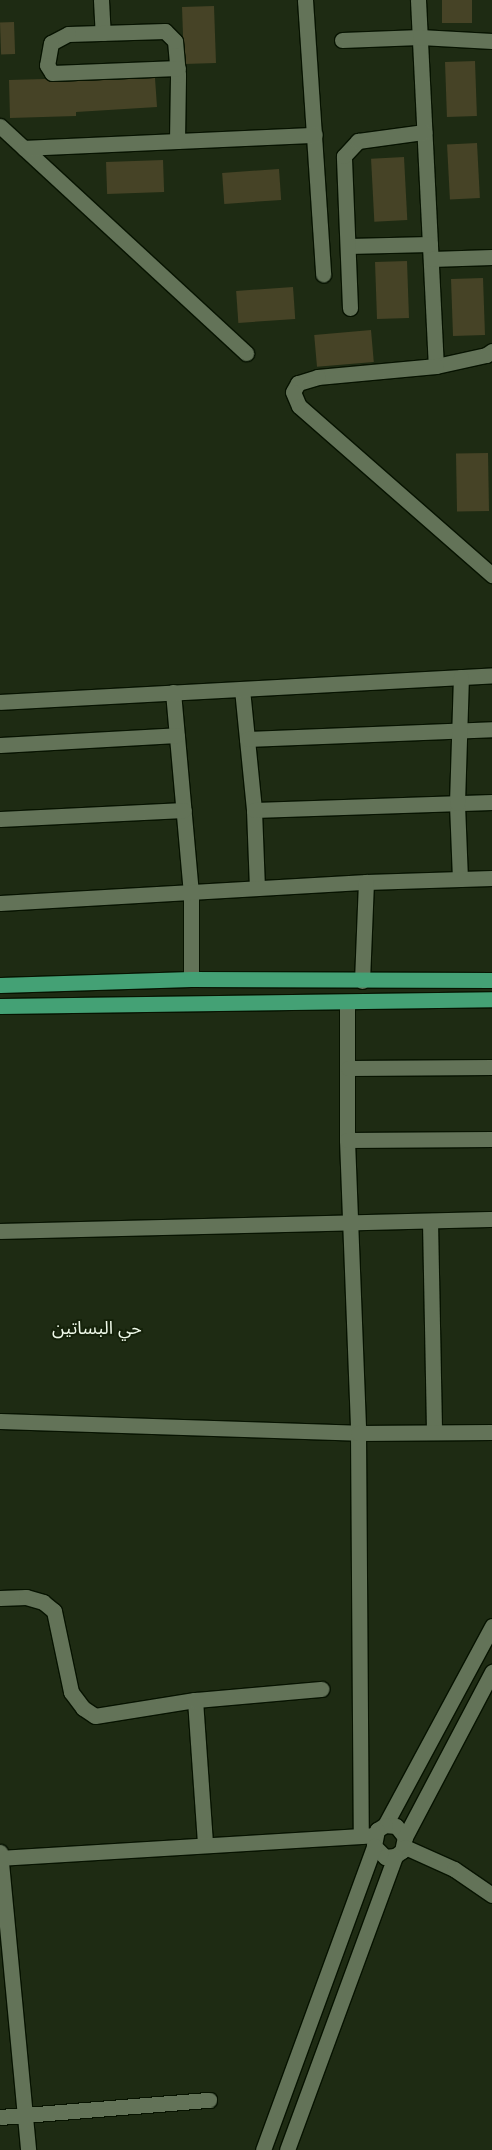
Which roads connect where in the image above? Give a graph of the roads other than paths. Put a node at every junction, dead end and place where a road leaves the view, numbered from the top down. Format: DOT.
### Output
graph roads {
  1 [pos="101,0"];
  2 [pos="305,0"];
  3 [pos="418,0"];
  4 [pos="103,33"];
  5 [pos="420,38"];
  6 [pos="342,40"];
  7 [pos="492,41"];
  8 [pos="178,68"];
  9 [pos="0,126"];
  10 [pos="424,132"];
  11 [pos="315,135"];
  12 [pos="177,141"];
  13 [pos="24,148"];
  14 [pos="430,244"];
  15 [pos="348,246"];
  16 [pos="492,257"];
  17 [pos="431,259"];
  18 [pos="323,274"];
  19 [pos="350,308"];
  20 [pos="492,351"];
  21 [pos="246,353"];
  22 [pos="436,366"];
  23 [pos="492,575"];
  24 [pos="492,675"];
  25 [pos="461,677"];
  26 [pos="242,689"];
  27 [pos="173,692"];
  28 [pos="0,702"];
  29 [pos="492,729"];
  30 [pos="460,731"];
  31 [pos="177,735"];
  32 [pos="248,740"];
  33 [pos="0,745"];
  34 [pos="492,802"];
  35 [pos="457,803"];
  36 [pos="184,810"];
  37 [pos="254,810"];
  38 [pos="0,819"];
  39 [pos="492,878"];
  40 [pos="460,879"];
  41 [pos="366,882"];
  42 [pos="257,888"];
  43 [pos="191,892"];
  44 [pos="0,903"];
  45 [pos="191,979"];
  46 [pos="492,980"];
  47 [pos="362,981"];
  48 [pos="0,985"];
  49 [pos="492,999"];
  50 [pos="347,1003"];
  51 [pos="0,1006"];
  52 [pos="492,1067"];
  53 [pos="348,1068"];
  54 [pos="492,1139"];
  55 [pos="346,1140"];
  56 [pos="492,1219"];
  57 [pos="430,1221"];
  58 [pos="350,1223"];
  59 [pos="0,1231"];
  60 [pos="0,1421"];
  61 [pos="434,1432"];
  62 [pos="492,1432"];
  63 [pos="358,1433"];
  64 [pos="0,1598"];
  65 [pos="492,1626"];
  66 [pos="492,1672"];
  67 [pos="322,1690"];
  68 [pos="195,1700"];
  69 [pos="374,1835"];
  70 [pos="205,1844"];
  71 [pos="402,1847"];
  72 [pos="0,1852"];
  73 [pos="0,1858"];
  74 [pos="492,1895"];
  75 [pos="209,2100"];
  76 [pos="25,2115"];
  77 [pos="0,2117"];
  78 [pos="28,2150"];
  79 [pos="263,2150"];
  80 [pos="287,2150"];
  1 -- 4 [label="street"];
  2 -- 11 [label="street"];
  3 -- 5 [label="street"];
  4 -- 8 [label="street"];
  4 -- 8 [label="street"];
  5 -- 6 [label="street"];
  5 -- 7 [label="street"];
  5 -- 10 [label="street"];
  8 -- 12 [label="street"];
  9 -- 13 [label="street"];
  10 -- 14 [label="street"];
  10 -- 15 [label="street"];
  11 -- 12 [label="street"];
  11 -- 18 [label="street"];
  12 -- 13 [label="street"];
  13 -- 21 [label="street"];
  14 -- 15 [label="street"];
  14 -- 17 [label="street"];
  15 -- 19 [label="street"];
  16 -- 17 [label="street"];
  17 -- 22 [label="street"];
  20 -- 22 [label="street"];
  22 -- 23 [label="street"];
  24 -- 25 [label="street"];
  25 -- 26 [label="street"];
  25 -- 30 [label="street"];
  26 -- 27 [label="street"];
  26 -- 32 [label="street"];
  27 -- 28 [label="street"];
  27 -- 31 [label="street"];
  29 -- 30 [label="street"];
  30 -- 32 [label="street"];
  30 -- 35 [label="street"];
  31 -- 33 [label="street"];
  31 -- 36 [label="street"];
  32 -- 37 [label="street"];
  34 -- 35 [label="street"];
  35 -- 37 [label="street"];
  35 -- 40 [label="street"];
  36 -- 38 [label="street"];
  36 -- 43 [label="street"];
  37 -- 42 [label="street"];
  39 -- 40 [label="street"];
  40 -- 41 [label="street"];
  41 -- 42 [label="street"];
  41 -- 47 [label="street"];
  42 -- 43 [label="street"];
  43 -- 44 [label="street"];
  43 -- 45 [label="street"];
  45 -- 47 [label="main road"];
  45 -- 48 [label="main road"];
  46 -- 47 [label="main road"];
  49 -- 50 [label="main road"];
  50 -- 51 [label="main road"];
  50 -- 53 [label="street"];
  52 -- 53 [label="street"];
  53 -- 55 [label="street"];
  54 -- 55 [label="street"];
  55 -- 58 [label="street"];
  56 -- 57 [label="street"];
  57 -- 58 [label="street"];
  57 -- 61 [label="street"];
  58 -- 59 [label="street"];
  58 -- 63 [label="street"];
  60 -- 63 [label="street"];
  61 -- 62 [label="street"];
  61 -- 63 [label="street"];
  63 -- 69 [label="street"];
  64 -- 68 [label="street"];
  65 -- 69 [label="street"];
  66 -- 71 [label="street"];
  67 -- 68 [label="street"];
  68 -- 70 [label="street"];
  69 -- 70 [label="street"];
  69 -- 71 [label="street"];
  69 -- 71 [label="street"];
  69 -- 79 [label="street"];
  70 -- 73 [label="street"];
  71 -- 74 [label="street"];
  71 -- 80 [label="street"];
  72 -- 73 [label="street"];
  73 -- 76 [label="street"];
  75 -- 76 [label="street"];
  76 -- 77 [label="street"];
  76 -- 78 [label="street"];
}
